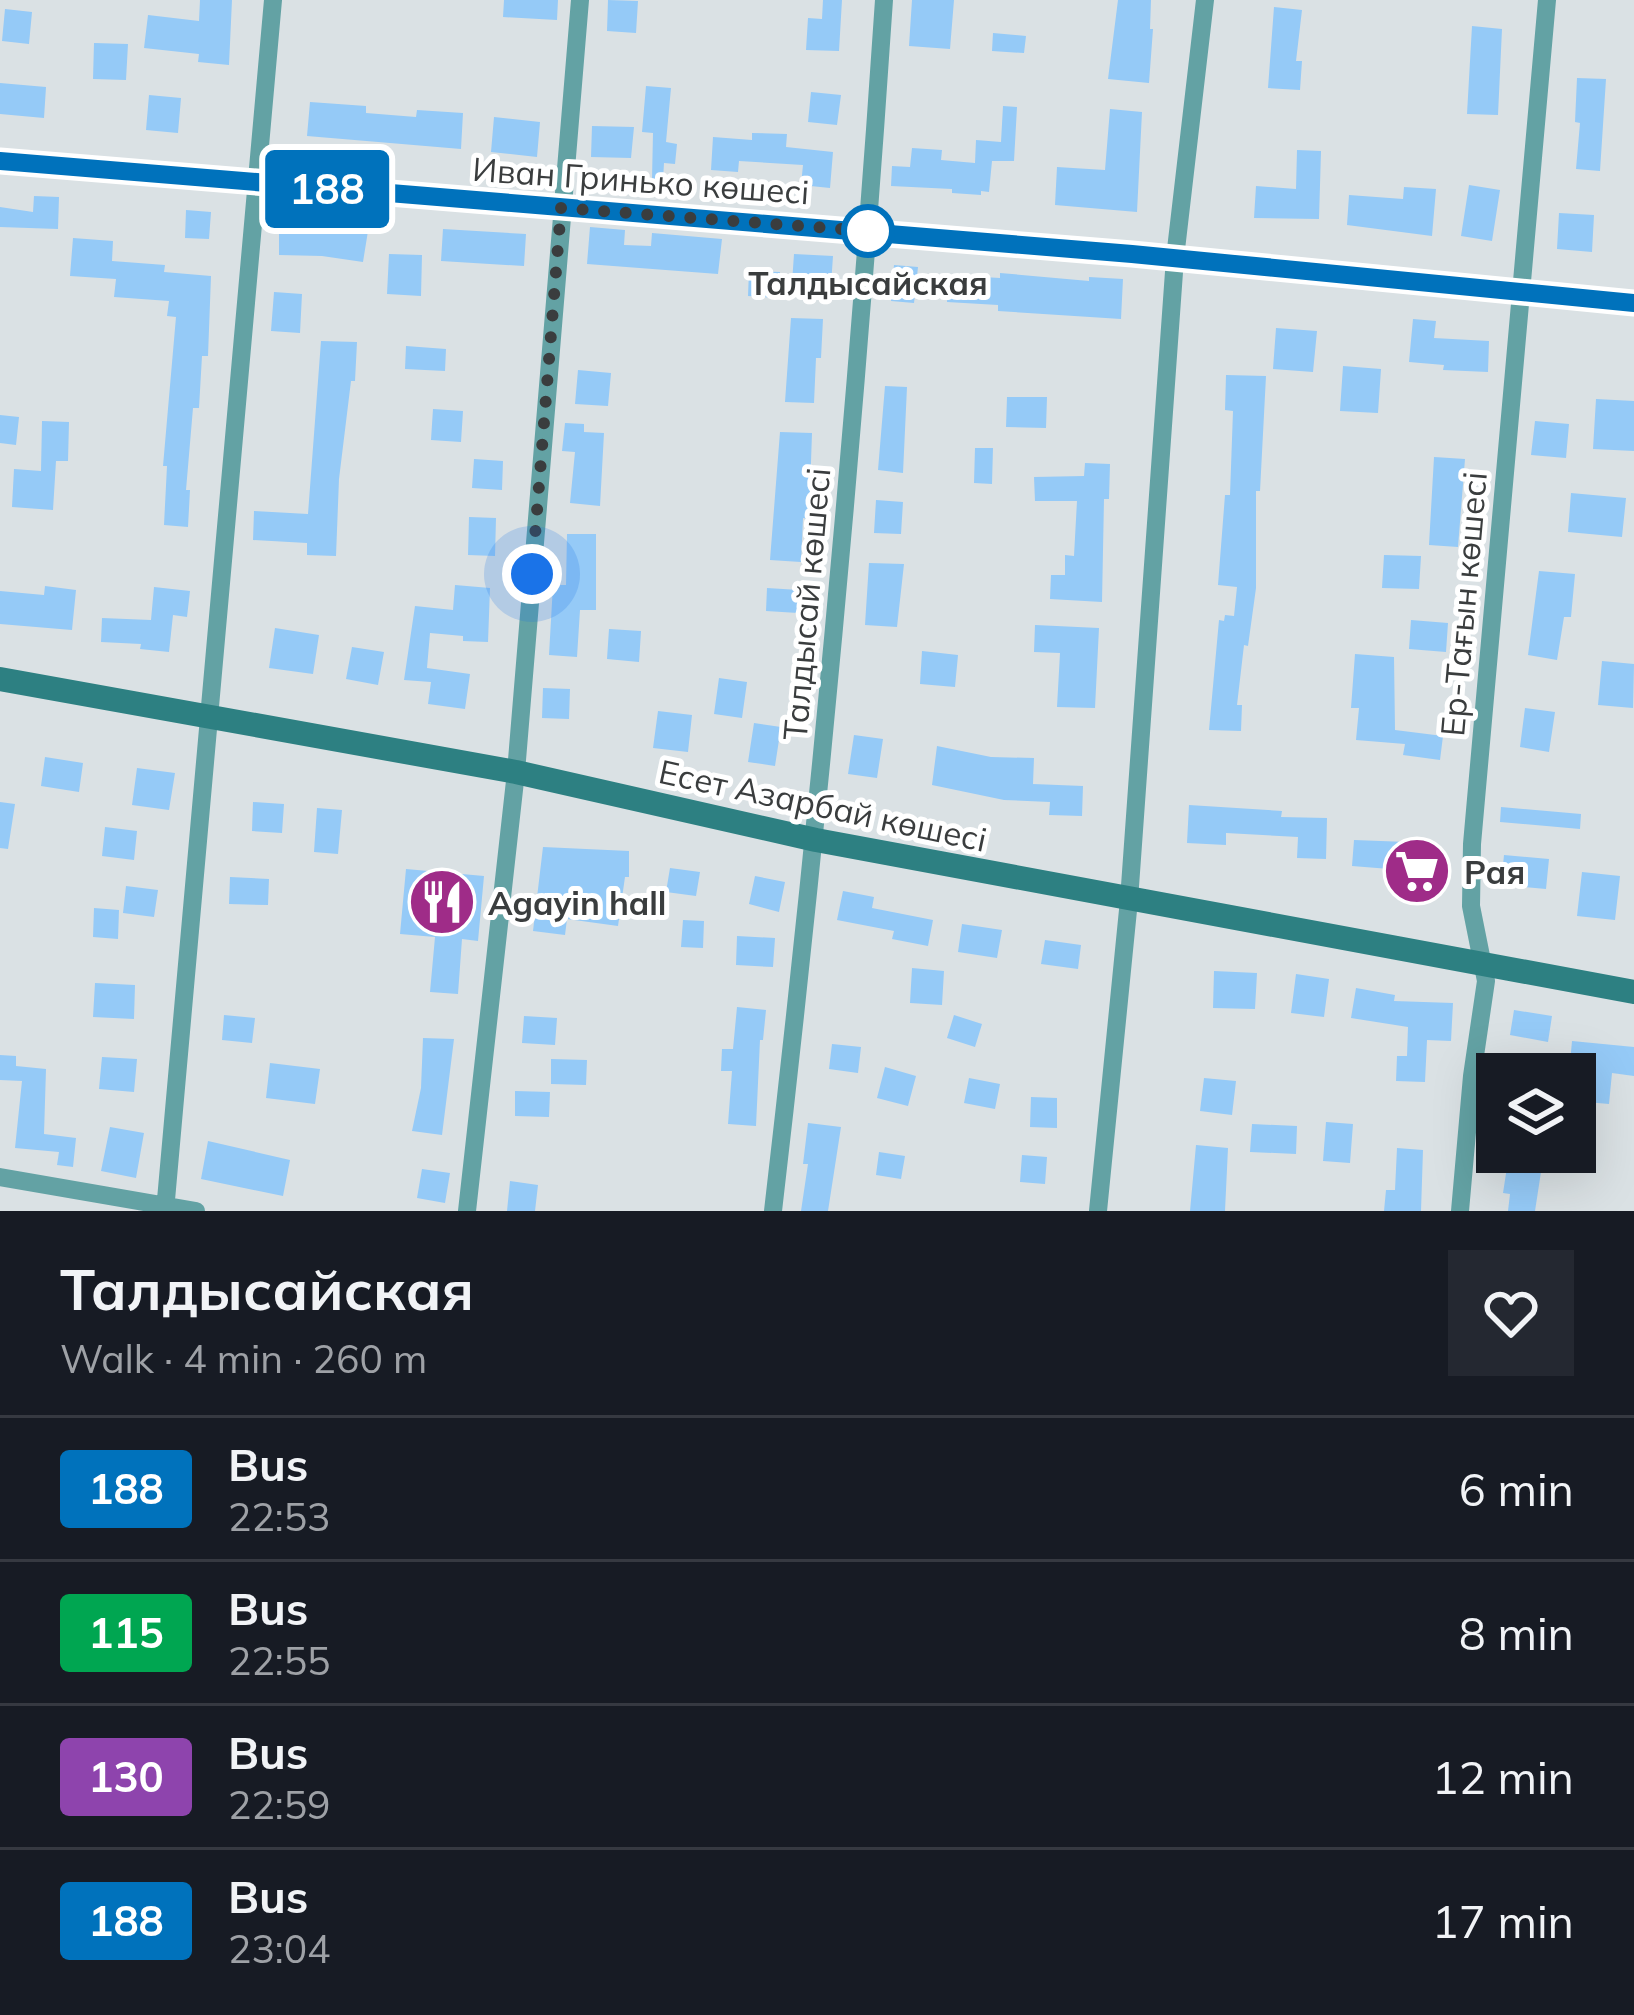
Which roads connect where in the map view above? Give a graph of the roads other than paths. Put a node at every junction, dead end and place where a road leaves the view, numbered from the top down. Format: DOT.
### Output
graph roads {
  1 [pos="273,0"];
  2 [pos="580,0"];
  3 [pos="884,0"];
  4 [pos="1205,0"];
  5 [pos="1547,0"];
  6 [pos="0,161"];
  7 [pos="257,183"];
  8 [pos="561,208"];
  9 [pos="868,231"];
  10 [pos="1175,258"];
  11 [pos="1522,293"];
  12 [pos="1634,303"];
  13 [pos="0,679"];
  14 [pos="212,715"];
  15 [pos="516,772"];
  16 [pos="816,840"];
  17 [pos="1129,900"];
  18 [pos="1486,966"];
  19 [pos="1634,992"];
  20 [pos="0,1177"];
  21 [pos="165,1208"];
  22 [pos="196,1211"];
  23 [pos="467,1211"];
  24 [pos="773,1211"];
  25 [pos="1098,1211"];
  26 [pos="1460,1211"];
  1 -- 7 [label="street"];
  2 -- 8 [label="street"];
  3 -- 9 [label="street, Талдысай көшесі"];
  4 -- 10 [label="street"];
  5 -- 11 [label="street, Ер-Тағын көшесі"];
  6 -- 7 [label="street, Иван Гринько көшесі"];
  7 -- 8 [label="street, Иван Гринько көшесі"];
  7 -- 14 [label="street"];
  8 -- 9 [label="street, Иван Гринько көшесі"];
  8 -- 15 [label="street"];
  9 -- 10 [label="street, Иван Гринько көшесі"];
  9 -- 16 [label="street, Талдысай көшесі"];
  10 -- 11 [label="street, Иван Гринько көшесі"];
  10 -- 17 [label="street"];
  11 -- 12 [label="street, Иван Гринько көшесі"];
  11 -- 18 [label="street, Ер-Тағын көшесі"];
  13 -- 14 [label="street, Есет Азарбай көшесі"];
  14 -- 15 [label="street, Есет Азарбай көшесі"];
  14 -- 21 [label="street"];
  15 -- 16 [label="street, Есет Азарбай көшесі"];
  15 -- 23 [label="street"];
  16 -- 17 [label="street, Есет Азарбай көшесі"];
  16 -- 24 [label="street, Талдысай көшесі"];
  17 -- 18 [label="street, Есет Азарбай көшесі"];
  17 -- 25 [label="street"];
  18 -- 19 [label="street, Есет Азарбай көшесі"];
  18 -- 26 [label="street, Ер-Тағын көшесі"];
  20 -- 21 [label="street"];
  21 -- 22 [label="street"];
}
